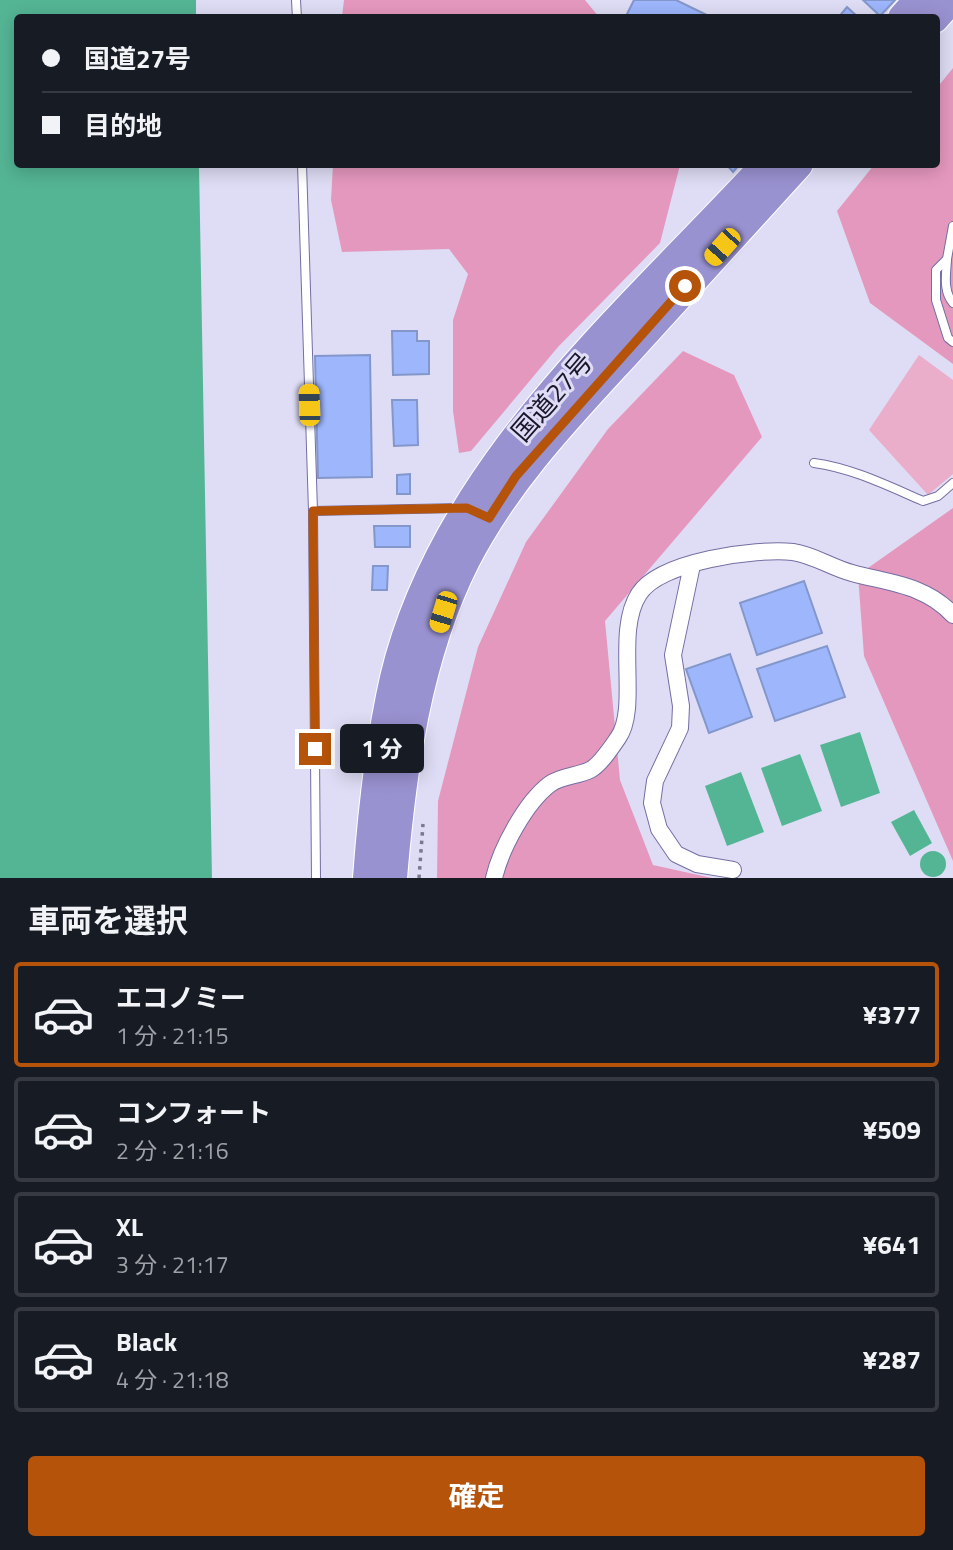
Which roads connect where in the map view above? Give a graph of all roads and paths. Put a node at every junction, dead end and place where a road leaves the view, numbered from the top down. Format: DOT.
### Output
graph roads {
  1 [pos="919,0"];
  2 [pos="950,0"];
  3 [pos="907,14"];
  4 [pos="938,14"];
  5 [pos="302,168"];
  6 [pos="763,168"];
  7 [pos="794,168"];
  8 [pos="953,226"];
  9 [pos="947,259"];
  10 [pos="953,303"];
  11 [pos="953,342"];
  12 [pos="814,463"];
  13 [pos="953,483"];
  14 [pos="313,511"];
  15 [pos="478,513"];
  16 [pos="692,565"];
  17 [pos="953,615"];
  18 [pos="424,812"];
  19 [pos="733,870"];
  20 [pos="316,878"];
  21 [pos="368,878"];
  22 [pos="392,878"];
  23 [pos="419,878"];
  24 [pos="494,878"];
  1 -- 3 [label="highway"];
  2 -- 4 [label="highway"];
  5 -- 14 [label="lane"];
  6 -- 15 [label="highway, 国道27号"];
  7 -- 15 [label="highway, 国道27号"];
  8 -- 9 [label="lane"];
  9 -- 10 [label="lane"];
  9 -- 11 [label="lane"];
  12 -- 13 [label="lane"];
  14 -- 15 [label="lane"];
  14 -- 20 [label="lane"];
  15 -- 21 [label="highway, 国道27号"];
  15 -- 22 [label="highway, 国道27号"];
  16 -- 17 [label="street"];
  16 -- 19 [label="street"];
  16 -- 24 [label="street"];
  18 -- 23 [label="path"];
}
